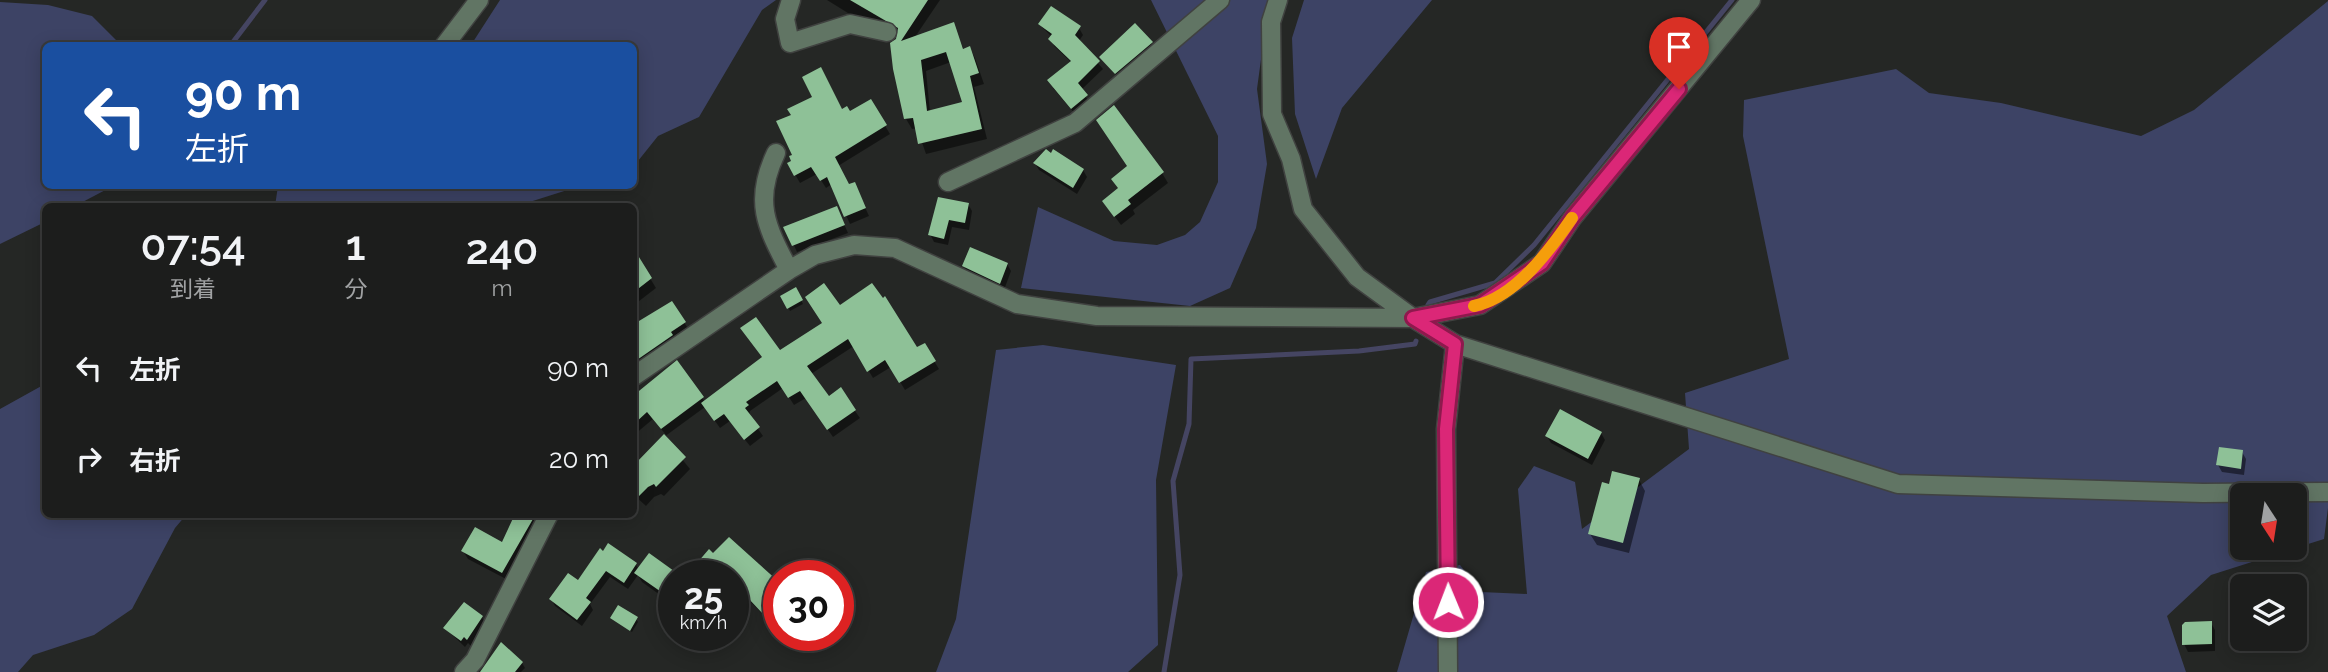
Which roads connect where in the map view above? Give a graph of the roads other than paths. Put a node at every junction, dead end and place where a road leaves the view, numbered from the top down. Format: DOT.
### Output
graph roads {
  1 [pos="479,0"];
  2 [pos="791,0"];
  3 [pos="1220,0"];
  4 [pos="1278,0"];
  5 [pos="1751,0"];
  6 [pos="887,32"];
  7 [pos="447,42"];
  8 [pos="776,153"];
  9 [pos="948,182"];
  10 [pos="789,270"];
  11 [pos="1413,318"];
  12 [pos="1455,344"];
  13 [pos="637,374"];
  14 [pos="2328,492"];
  15 [pos="547,518"];
  16 [pos="464,672"];
  17 [pos="1448,672"];
  1 -- 7 [label="street"];
  2 -- 6 [label="street"];
  3 -- 9 [label="street"];
  4 -- 11 [label="street"];
  5 -- 11 [label="street"];
  8 -- 10 [label="street"];
  10 -- 11 [label="street"];
  10 -- 13 [label="street"];
  11 -- 12 [label="street"];
  12 -- 14 [label="street"];
  12 -- 17 [label="street"];
  15 -- 16 [label="street"];
}
